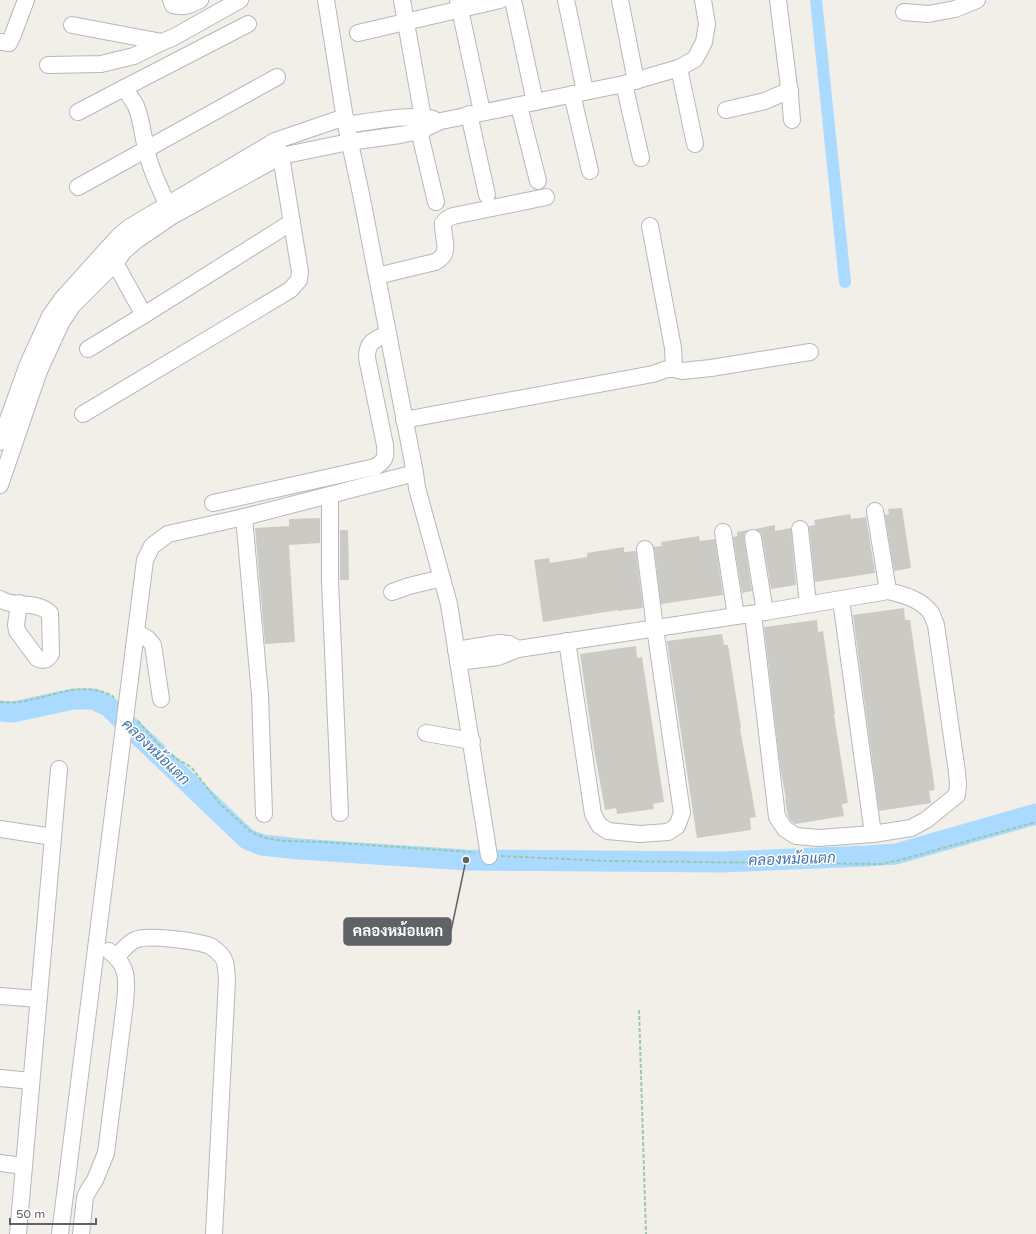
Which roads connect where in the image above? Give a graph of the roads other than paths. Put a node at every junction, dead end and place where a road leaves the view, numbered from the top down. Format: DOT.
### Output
graph roads {
  1 [pos="26,0"];
  2 [pos="171,0"];
  3 [pos="200,0"];
  4 [pos="240,0"];
  5 [pos="326,0"];
  6 [pos="402,0"];
  7 [pos="500,0"];
  8 [pos="513,0"];
  9 [pos="566,0"];
  10 [pos="620,0"];
  11 [pos="703,0"];
  12 [pos="778,0"];
  13 [pos="977,0"];
  14 [pos="459,4"];
  15 [pos="904,12"];
  16 [pos="406,21"];
  17 [pos="248,24"];
  18 [pos="72,25"];
  19 [pos="358,33"];
  20 [pos="0,42"];
  21 [pos="162,42"];
  22 [pos="48,65"];
  23 [pos="679,68"];
  24 [pos="277,77"];
  25 [pos="630,82"];
  26 [pos="124,88"];
  27 [pos="790,90"];
  28 [pos="578,92"];
  29 [pos="535,102"];
  30 [pos="520,106"];
  31 [pos="726,110"];
  32 [pos="78,112"];
  33 [pos="476,113"];
  34 [pos="792,120"];
  35 [pos="345,121"];
  36 [pos="421,124"];
  37 [pos="349,142"];
  38 [pos="695,144"];
  39 [pos="278,148"];
  40 [pos="146,149"];
  41 [pos="641,158"];
  42 [pos="590,171"];
  43 [pos="538,181"];
  44 [pos="78,187"];
  45 [pos="487,195"];
  46 [pos="546,197"];
  47 [pos="436,202"];
  48 [pos="170,211"];
  49 [pos="292,222"];
  50 [pos="650,226"];
  51 [pos="115,263"];
  52 [pos="377,276"];
  53 [pos="144,315"];
  54 [pos="388,334"];
  55 [pos="88,350"];
  56 [pos="810,352"];
  57 [pos="34,368"];
  58 [pos="674,369"];
  59 [pos="83,414"];
  60 [pos="404,420"];
  61 [pos="0,442"];
  62 [pos="415,473"];
  63 [pos="0,484"];
  64 [pos="330,495"];
  65 [pos="213,503"];
  66 [pos="875,511"];
  67 [pos="244,517"];
  68 [pos="800,529"];
  69 [pos="723,532"];
  70 [pos="752,538"];
  71 [pos="645,549"];
  72 [pos="442,578"];
  73 [pos="888,591"];
  74 [pos="392,592"];
  75 [pos="0,599"];
  76 [pos="841,600"];
  77 [pos="19,603"];
  78 [pos="808,604"];
  79 [pos="759,613"];
  80 [pos="736,616"];
  81 [pos="655,628"];
  82 [pos="136,632"];
  83 [pos="567,641"];
  84 [pos="457,656"];
  85 [pos="161,699"];
  86 [pos="426,733"];
  87 [pos="472,741"];
  88 [pos="59,768"];
  89 [pos="340,813"];
  90 [pos="264,814"];
  91 [pos="0,829"];
  92 [pos="873,834"];
  93 [pos="53,837"];
  94 [pos="489,856"];
  95 [pos="96,946"];
  96 [pos="117,956"];
  97 [pos="0,996"];
  98 [pos="38,999"];
  99 [pos="0,1078"];
  100 [pos="31,1081"];
  101 [pos="0,1162"];
  102 [pos="24,1166"];
  103 [pos="18,1234"];
  104 [pos="60,1234"];
  105 [pos="81,1234"];
  106 [pos="214,1234"];
  1 -- 20 [label="street"];
  2 -- 3 [label="street"];
  4 -- 21 [label="street"];
  5 -- 35 [label="street"];
  6 -- 16 [label="street"];
  7 -- 14 [label="street"];
  8 -- 29 [label="street"];
  9 -- 28 [label="street"];
  10 -- 25 [label="street"];
  11 -- 23 [label="street"];
  12 -- 27 [label="street"];
  13 -- 15 [label="street"];
  14 -- 16 [label="street"];
  14 -- 33 [label="street"];
  16 -- 19 [label="street"];
  16 -- 36 [label="street"];
  17 -- 26 [label="street"];
  18 -- 21 [label="street"];
  21 -- 22 [label="street"];
  23 -- 25 [label="street"];
  23 -- 38 [label="street"];
  24 -- 40 [label="street"];
  25 -- 28 [label="street"];
  25 -- 41 [label="street"];
  26 -- 32 [label="street"];
  26 -- 40 [label="street"];
  27 -- 31 [label="street"];
  27 -- 34 [label="street"];
  28 -- 29 [label="street"];
  28 -- 42 [label="street"];
  29 -- 30 [label="street"];
  30 -- 33 [label="street"];
  30 -- 43 [label="street"];
  33 -- 36 [label="street"];
  33 -- 45 [label="street"];
  35 -- 36 [label="street"];
  35 -- 37 [label="street"];
  35 -- 39 [label="street"];
  36 -- 37 [label="street"];
  36 -- 47 [label="street"];
  37 -- 39 [label="street"];
  37 -- 52 [label="street"];
  39 -- 48 [label="street"];
  39 -- 49 [label="street"];
  40 -- 44 [label="street"];
  40 -- 48 [label="street"];
  46 -- 52 [label="street"];
  48 -- 51 [label="street"];
  48 -- 57 [label="street"];
  49 -- 53 [label="street"];
  49 -- 59 [label="street"];
  50 -- 58 [label="street"];
  51 -- 53 [label="street"];
  51 -- 57 [label="street"];
  52 -- 54 [label="street"];
  53 -- 55 [label="street"];
  54 -- 60 [label="street"];
  54 -- 65 [label="street"];
  56 -- 58 [label="street"];
  57 -- 61 [label="street"];
  57 -- 63 [label="street"];
  58 -- 60 [label="street"];
  60 -- 62 [label="street"];
  62 -- 64 [label="street"];
  62 -- 72 [label="street"];
  64 -- 67 [label="street"];
  64 -- 89 [label="street"];
  66 -- 73 [label="street"];
  67 -- 82 [label="street"];
  67 -- 90 [label="street"];
  68 -- 78 [label="street"];
  69 -- 80 [label="street"];
  70 -- 79 [label="street"];
  71 -- 81 [label="street"];
  72 -- 74 [label="street"];
  72 -- 84 [label="street"];
  73 -- 76 [label="street"];
  73 -- 92 [label="street"];
  75 -- 77 [label="street"];
  76 -- 78 [label="street"];
  76 -- 92 [label="street"];
  78 -- 79 [label="street"];
  79 -- 80 [label="street"];
  79 -- 92 [label="street"];
  80 -- 81 [label="street"];
  81 -- 83 [label="street"];
  81 -- 83 [label="street"];
  82 -- 85 [label="street"];
  82 -- 95 [label="street"];
  83 -- 84 [label="street"];
  84 -- 87 [label="street"];
  86 -- 87 [label="street"];
  87 -- 94 [label="street"];
  88 -- 93 [label="street"];
  91 -- 93 [label="street"];
  93 -- 98 [label="street"];
  95 -- 96 [label="street"];
  95 -- 104 [label="street"];
  96 -- 105 [label="street"];
  96 -- 106 [label="street"];
  97 -- 98 [label="street"];
  98 -- 100 [label="street"];
  99 -- 100 [label="street"];
  100 -- 102 [label="street"];
  101 -- 102 [label="street"];
  102 -- 103 [label="street"];
}
